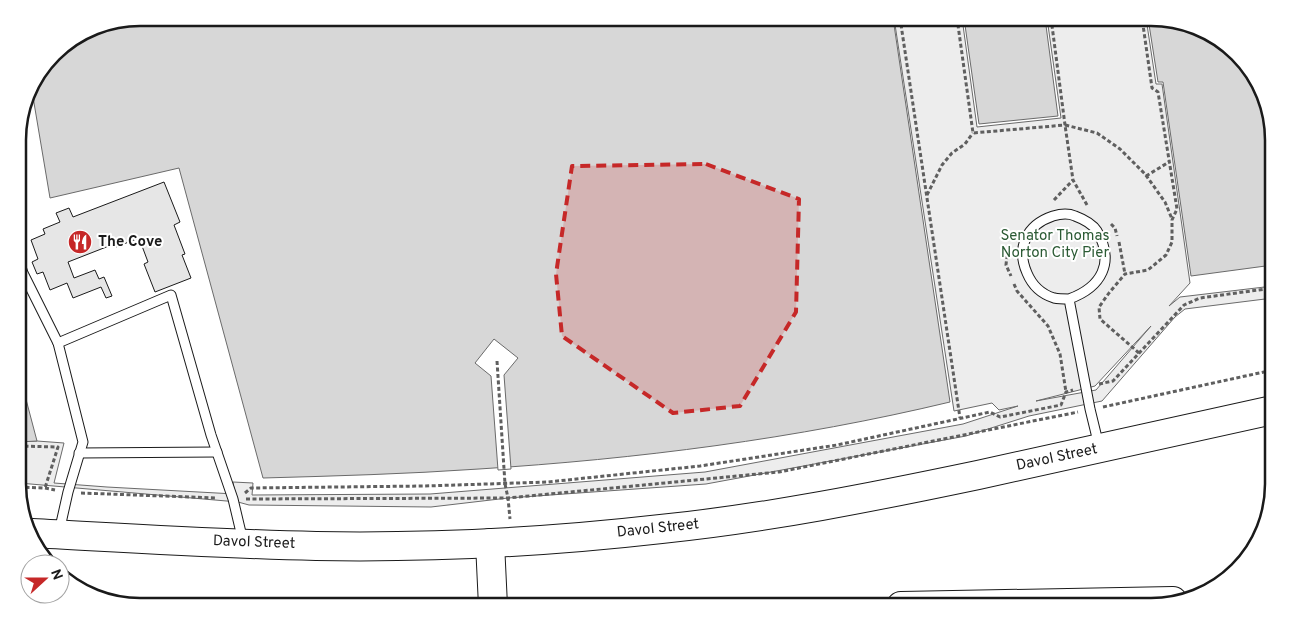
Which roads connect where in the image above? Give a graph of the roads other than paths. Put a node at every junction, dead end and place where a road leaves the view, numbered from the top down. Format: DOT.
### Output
graph roads {
  1 [pos="26,279"];
  2 [pos="1069,299"];
  3 [pos="58,343"];
  4 [pos="1265,412"];
  5 [pos="1100,449"];
  6 [pos="217,452"];
  7 [pos="79,453"];
  8 [pos="45,534"];
  9 [pos="244,543"];
  10 [pos="490,543"];
  11 [pos="492,598"];
  1 -- 3 [label="lane"];
  2 -- 2 [label="lane"];
  2 -- 5 [label="lane"];
  3 -- 6 [label="lane"];
  3 -- 7 [label="lane"];
  4 -- 5 [label="highway, Davol Street"];
  5 -- 10 [label="highway, Davol Street"];
  6 -- 7 [label="lane"];
  6 -- 9 [label="lane"];
  7 -- 8 [label="lane"];
  8 -- 9 [label="highway, Davol Street"];
  9 -- 10 [label="highway, Davol Street"];
  10 -- 11 [label="highway"];
}
